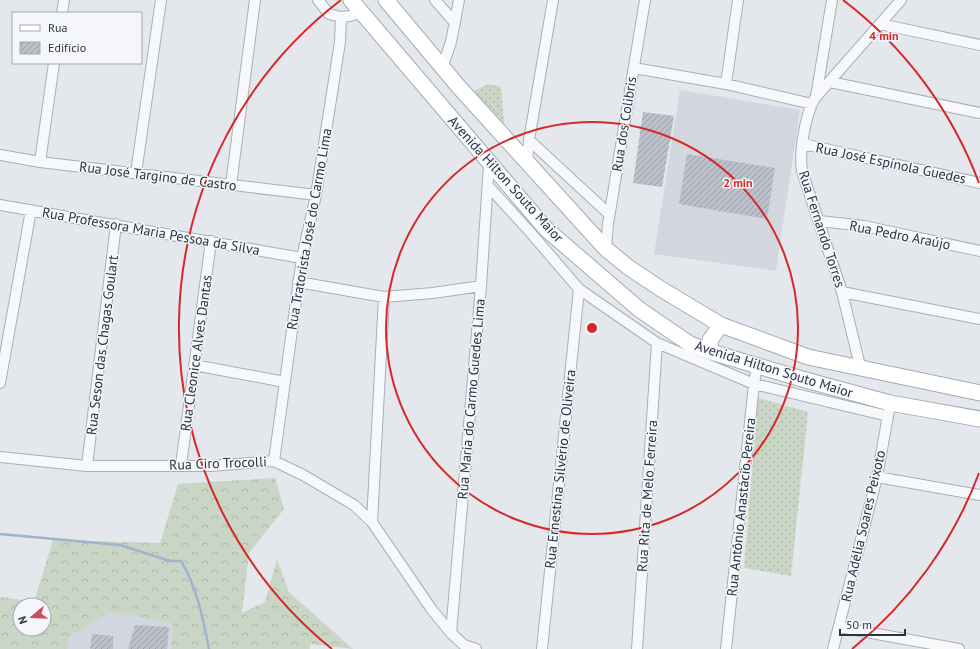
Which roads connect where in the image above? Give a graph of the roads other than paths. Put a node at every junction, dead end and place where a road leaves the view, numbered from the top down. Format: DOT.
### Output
graph roads {
  1 [pos="64,0"];
  2 [pos="161,0"];
  3 [pos="255,0"];
  4 [pos="318,0"];
  5 [pos="351,0"];
  6 [pos="386,0"];
  7 [pos="435,0"];
  8 [pos="459,0"];
  9 [pos="553,0"];
  10 [pos="644,0"];
  11 [pos="738,0"];
  12 [pos="832,0"];
  13 [pos="901,0"];
  14 [pos="62,12"];
  15 [pos="362,12"];
  16 [pos="341,17"];
  17 [pos="455,23"];
  18 [pos="880,24"];
  19 [pos="980,45"];
  20 [pos="430,53"];
  21 [pos="398,55"];
  22 [pos="54,64"];
  23 [pos="442,68"];
  24 [pos="634,68"];
  25 [pos="830,82"];
  26 [pos="726,84"];
  27 [pos="458,86"];
  28 [pos="429,92"];
  29 [pos="814,101"];
  30 [pos="980,113"];
  31 [pos="529,140"];
  32 [pos="803,144"];
  33 [pos="0,155"];
  34 [pos="40,162"];
  35 [pos="527,162"];
  36 [pos="489,164"];
  37 [pos="136,173"];
  38 [pos="980,183"];
  39 [pos="231,185"];
  40 [pos="489,187"];
  41 [pos="316,195"];
  42 [pos="0,205"];
  43 [pos="31,210"];
  44 [pos="609,214"];
  45 [pos="820,221"];
  46 [pos="116,224"];
  47 [pos="211,241"];
  48 [pos="606,249"];
  49 [pos="980,251"];
  50 [pos="302,258"];
  51 [pos="298,282"];
  52 [pos="481,286"];
  53 [pos="579,289"];
  54 [pos="842,292"];
  55 [pos="384,297"];
  56 [pos="980,320"];
  57 [pos="721,325"];
  58 [pos="657,343"];
  59 [pos="711,352"];
  60 [pos="194,365"];
  61 [pos="758,366"];
  62 [pos="861,370"];
  63 [pos="285,382"];
  64 [pos="0,383"];
  65 [pos="754,384"];
  66 [pos="980,393"];
  67 [pos="889,409"];
  68 [pos="980,419"];
  69 [pos="0,457"];
  70 [pos="274,461"];
  71 [pos="181,465"];
  72 [pos="87,466"];
  73 [pos="877,477"];
  74 [pos="980,495"];
  75 [pos="372,522"];
  76 [pos="839,627"];
  77 [pos="451,633"];
  78 [pos="476,649"];
  79 [pos="542,649"];
  80 [pos="638,649"];
  81 [pos="726,649"];
  82 [pos="833,649"];
  83 [pos="959,649"];
  1 -- 14 [label="street"];
  2 -- 37 [label="street"];
  3 -- 39 [label="street"];
  4 -- 16 [label="street"];
  5 -- 15 [label="main road, Avenida Hilton Souto Maior"];
  6 -- 20 [label="main road, Avenida Hilton Souto Maior"];
  7 -- 17 [label="street"];
  8 -- 17 [label="street"];
  9 -- 31 [label="street"];
  10 -- 24 [label="street, Rua dos Colibris"];
  11 -- 26 [label="street"];
  12 -- 29 [label="street, Rua Fernando Torres"];
  13 -- 18 [label="street"];
  15 -- 16 [label="street"];
  15 -- 21 [label="main road, Avenida Hilton Souto Maior"];
  16 -- 41 [label="street, Rua Tratorista José do Carmo Lima"];
  17 -- 23 [label="street"];
  18 -- 19 [label="street"];
  18 -- 25 [label="street"];
  20 -- 21 [label="main road"];
  20 -- 23 [label="main road, Avenida Hilton Souto Maior"];
  21 -- 28 [label="main road, Avenida Hilton Souto Maior"];
  22 -- 34 [label="street"];
  23 -- 27 [label="main road, Avenida Hilton Souto Maior"];
  24 -- 26 [label="street"];
  24 -- 44 [label="street, Rua dos Colibris"];
  25 -- 29 [label="street"];
  25 -- 30 [label="street"];
  26 -- 29 [label="street"];
  27 -- 28 [label="main road"];
  27 -- 35 [label="main road, Avenida Hilton Souto Maior"];
  28 -- 36 [label="main road, Avenida Hilton Souto Maior"];
  29 -- 32 [label="street, Rua Fernando Torres"];
  31 -- 35 [label="street"];
  31 -- 44 [label="street"];
  32 -- 38 [label="street, Rua José Espínola Guedes"];
  32 -- 45 [label="street, Rua Fernando Torres"];
  33 -- 34 [label="street, Rua José Targino de Castro"];
  34 -- 37 [label="street, Rua José Targino de Castro"];
  35 -- 48 [label="main road, Avenida Hilton Souto Maior"];
  36 -- 40 [label="street, Rua Maria do Carmo Guedes Lima"];
  36 -- 59 [label="main road, Avenida Hilton Souto Maior"];
  37 -- 39 [label="street, Rua José Targino de Castro"];
  39 -- 41 [label="street, Rua José Targino de Castro"];
  40 -- 52 [label="street, Rua Maria do Carmo Guedes Lima"];
  40 -- 53 [label="street, Avenida Hilton Souto Maior"];
  41 -- 50 [label="street, Rua Tratorista José do Carmo Lima"];
  42 -- 43 [label="street, Rua Professora Maria Pessoa da Silva"];
  43 -- 46 [label="street, Rua Professora Maria Pessoa da Silva"];
  43 -- 64 [label="street"];
  44 -- 48 [label="street, Rua dos Colibris"];
  45 -- 49 [label="street, Rua Pedro Araújo"];
  45 -- 54 [label="street, Rua Fernando Torres"];
  46 -- 47 [label="street, Rua Professora Maria Pessoa da Silva"];
  46 -- 72 [label="street, Rua Seson das Chagas Goulart"];
  47 -- 50 [label="street, Rua Professora Maria Pessoa da Silva"];
  47 -- 60 [label="street, Rua Cleonice Alves Dantas"];
  48 -- 57 [label="main road, Avenida Hilton Souto Maior"];
  50 -- 51 [label="street, Rua Tratorista José do Carmo Lima"];
  51 -- 55 [label="street"];
  51 -- 63 [label="street, Rua Tratorista José do Carmo Lima"];
  52 -- 55 [label="street"];
  52 -- 77 [label="street, Rua Maria do Carmo Guedes Lima"];
  53 -- 58 [label="street, Avenida Hilton Souto Maior"];
  53 -- 79 [label="street, Rua Ernestina Silvério de Oliveira"];
  54 -- 56 [label="street"];
  54 -- 62 [label="street, Rua Fernando Torres"];
  55 -- 75 [label="street"];
  57 -- 59 [label="main road"];
  57 -- 62 [label="main road, Avenida Hilton Souto Maior"];
  58 -- 65 [label="street, Avenida Hilton Souto Maior"];
  58 -- 80 [label="street, Rua Rita de Melo Ferreira"];
  59 -- 61 [label="main road, Avenida Hilton Souto Maior"];
  60 -- 63 [label="street"];
  60 -- 71 [label="street, Rua Cleonice Alves Dantas"];
  61 -- 65 [label="street, Rua Antônio Anastácio Pereira"];
  61 -- 67 [label="main road, Avenida Hilton Souto Maior"];
  62 -- 66 [label="main road, Avenida Hilton Souto Maior"];
  63 -- 70 [label="street, Rua Tratorista José do Carmo Lima"];
  65 -- 67 [label="street, Avenida Hilton Souto Maior"];
  65 -- 81 [label="street, Rua Antônio Anastácio Pereira"];
  67 -- 68 [label="main road, Avenida Hilton Souto Maior"];
  67 -- 73 [label="street, Rua Adélia Soares Peixoto"];
  69 -- 72 [label="street, Rua Ciro Trocolli"];
  70 -- 71 [label="street, Rua Ciro Trocolli"];
  70 -- 75 [label="street, Rua Ciro Trocolli"];
  71 -- 72 [label="street, Rua Ciro Trocolli"];
  73 -- 74 [label="street"];
  73 -- 76 [label="street, Rua Adélia Soares Peixoto"];
  75 -- 77 [label="street, Rua Ciro Trocolli"];
  76 -- 82 [label="street, Rua Adélia Soares Peixoto"];
  76 -- 83 [label="street"];
  77 -- 78 [label="street, Rua Ciro Trocolli"];
}
